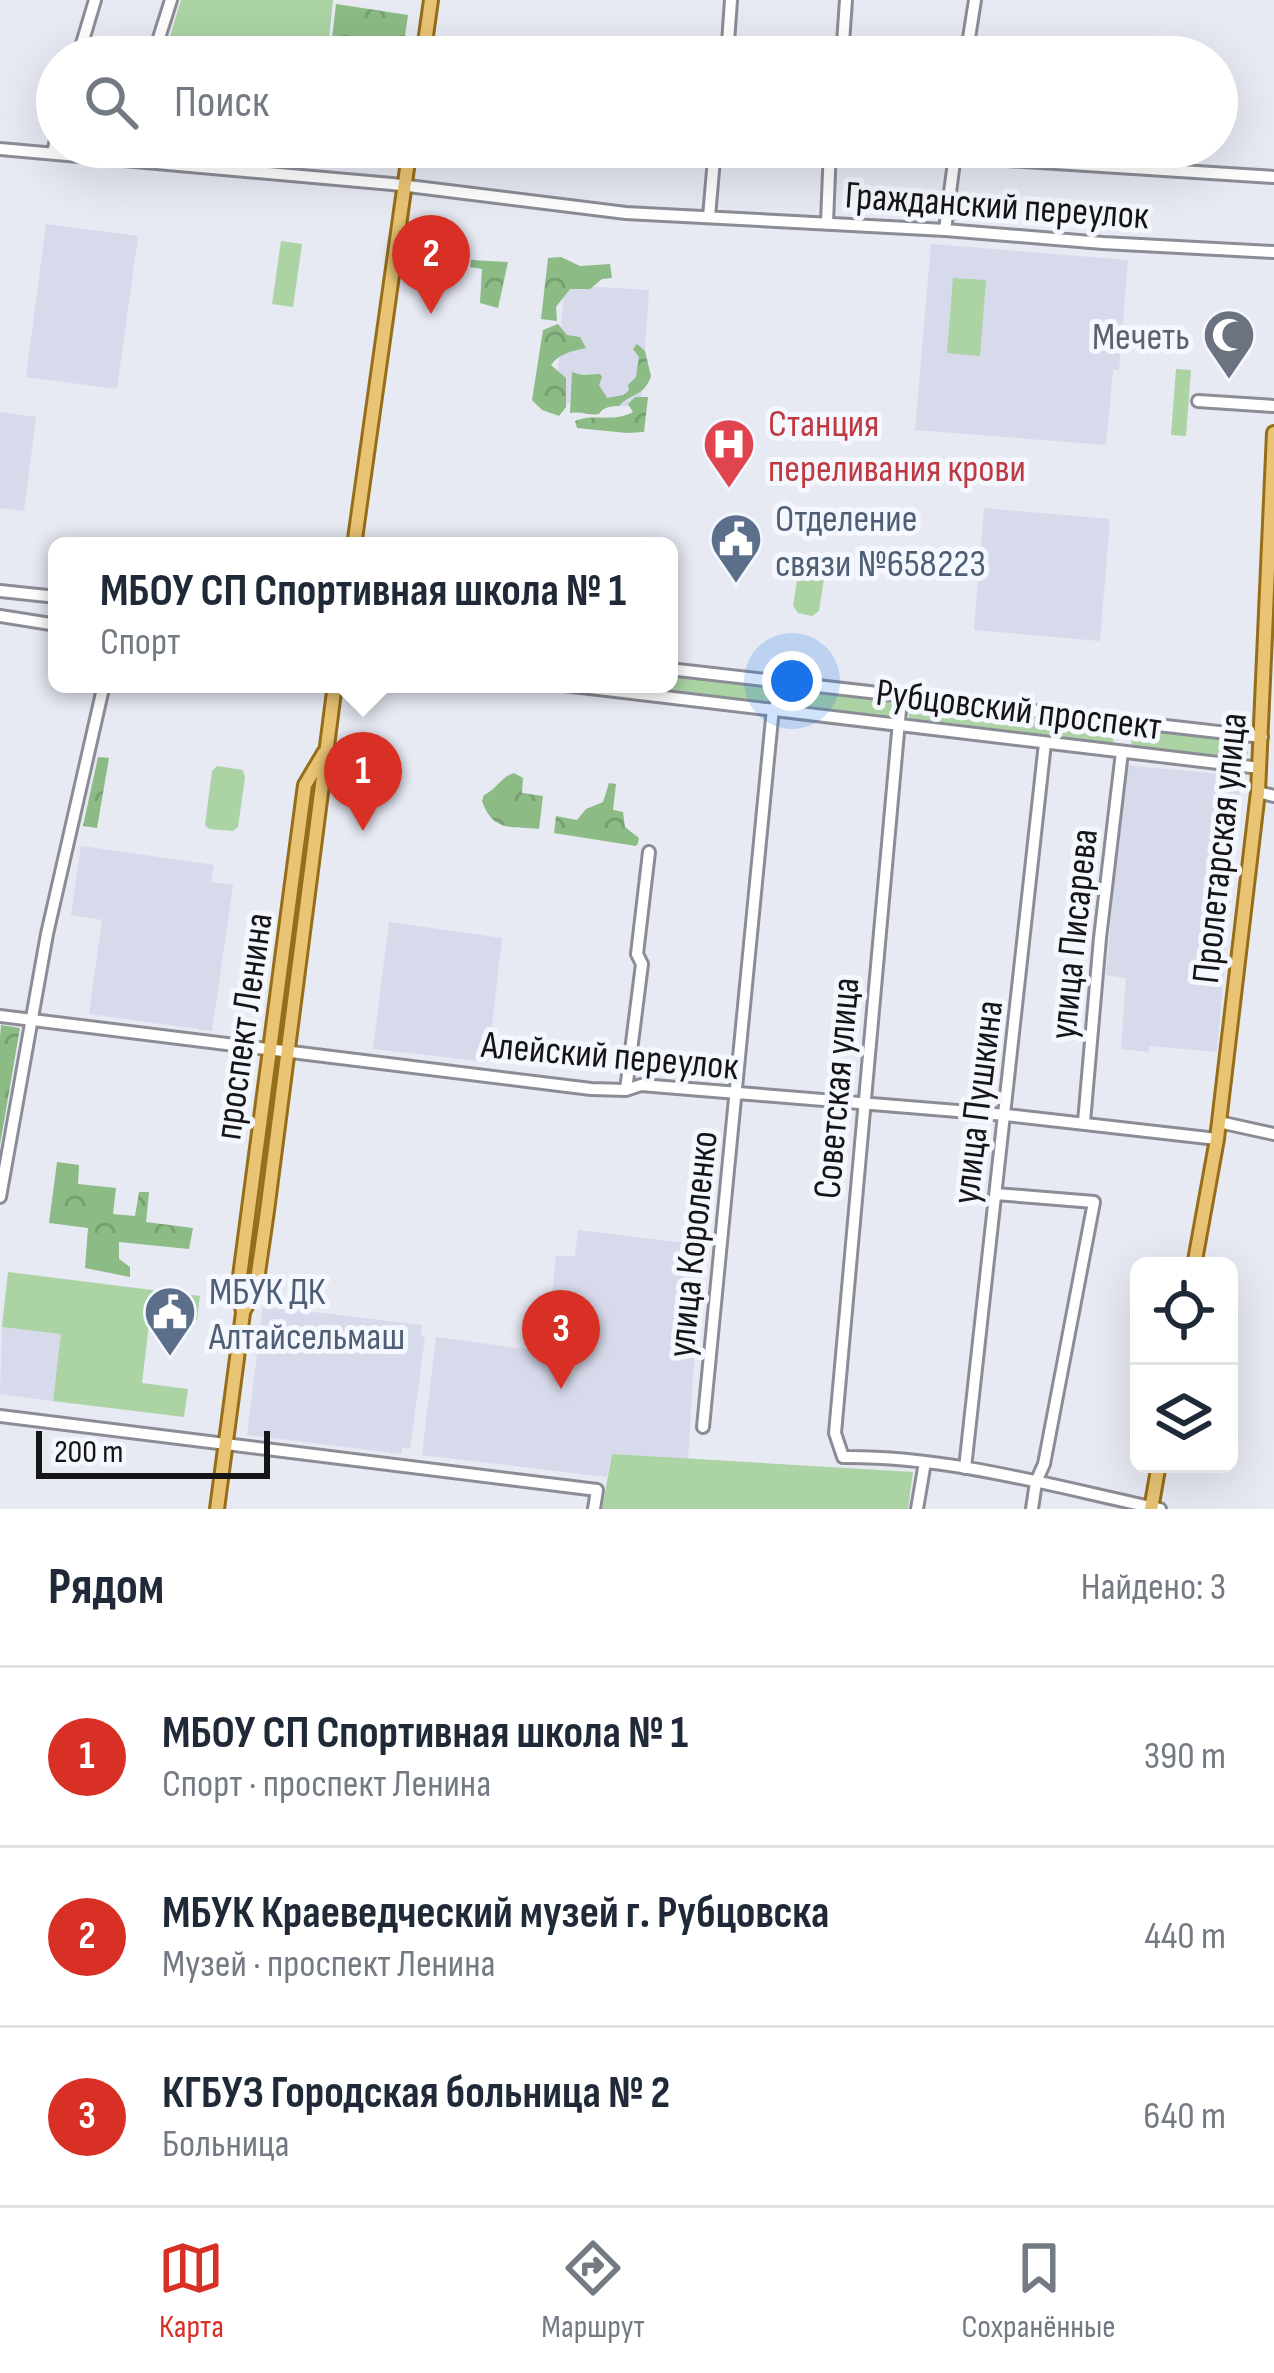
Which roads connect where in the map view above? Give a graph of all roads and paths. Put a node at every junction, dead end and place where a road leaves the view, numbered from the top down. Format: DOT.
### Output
graph roads {
  1 [pos="95,0"];
  2 [pos="171,0"];
  3 [pos="430,0"];
  4 [pos="731,0"];
  5 [pos="846,0"];
  6 [pos="976,0"];
  7 [pos="85,36"];
  8 [pos="160,36"];
  9 [pos="426,36"];
  10 [pos="728,36"];
  11 [pos="843,36"];
  12 [pos="970,36"];
  13 [pos="0,149"];
  14 [pos="36,152"];
  15 [pos="257,168"];
  16 [pos="407,168"];
  17 [pos="713,168"];
  18 [pos="829,168"];
  19 [pos="953,168"];
  20 [pos="1164,168"];
  21 [pos="1274,177"];
  22 [pos="405,185"];
  23 [pos="709,217"];
  24 [pos="827,223"];
  25 [pos="945,230"];
  26 [pos="1274,252"];
  27 [pos="1198,401"];
  28 [pos="1274,406"];
  29 [pos="1274,433"];
  30 [pos="355,537"];
  31 [pos="0,591"];
  32 [pos="48,596"];
  33 [pos="0,616"];
  34 [pos="48,624"];
  35 [pos="678,670"];
  36 [pos="102,693"];
  37 [pos="334,693"];
  38 [pos="637,693"];
  39 [pos="904,695"];
  40 [pos="773,708"];
  41 [pos="899,724"];
  42 [pos="1262,737"];
  43 [pos="1046,743"];
  44 [pos="1122,752"];
  45 [pos="1260,768"];
  46 [pos="317,776"];
  47 [pos="1258,792"];
  48 [pos="1274,796"];
  49 [pos="649,851"];
  50 [pos="0,1016"];
  51 [pos="32,1018"];
  52 [pos="270,1049"];
  53 [pos="287,1052"];
  54 [pos="626,1090"];
  55 [pos="736,1095"];
  56 [pos="863,1105"];
  57 [pos="1006,1115"];
  58 [pos="1084,1122"];
  59 [pos="1219,1122"];
  60 [pos="1274,1133"];
  61 [pos="1216,1139"];
  62 [pos="996,1193"];
  63 [pos="0,1197"];
  64 [pos="1196,1257"];
  65 [pos="247,1289"];
  66 [pos="0,1416"];
  67 [pos="703,1427"];
  68 [pos="225,1444"];
  69 [pos="925,1462"];
  70 [pos="965,1468"];
  71 [pos="1159,1473"];
  72 [pos="1036,1483"];
  73 [pos="1154,1508"];
  74 [pos="217,1509"];
  75 [pos="594,1509"];
  76 [pos="917,1509"];
  77 [pos="1032,1509"];
  1 -- 7 [label="street"];
  2 -- 8 [label="street"];
  3 -- 9 [label="main road"];
  4 -- 10 [label="street"];
  5 -- 11 [label="street"];
  6 -- 12 [label="street"];
  13 -- 14 [label="street, Гражданский переулок"];
  15 -- 22 [label="street, Гражданский переулок"];
  16 -- 22 [label="main road"];
  17 -- 23 [label="street"];
  18 -- 24 [label="street"];
  19 -- 25 [label="street"];
  20 -- 21 [label="street"];
  22 -- 23 [label="street, Гражданский переулок"];
  22 -- 30 [label="main road"];
  23 -- 24 [label="street, Гражданский переулок"];
  24 -- 25 [label="street, Гражданский переулок"];
  25 -- 26 [label="street, Гражданский переулок"];
  27 -- 28 [label="street"];
  29 -- 42 [label="main road, Пролетарская улица"];
  31 -- 32 [label="street"];
  33 -- 34 [label="street"];
  35 -- 39 [label="street, Рубцовский проспект"];
  36 -- 51 [label="street"];
  37 -- 46 [label="main road, проспект Ленина"];
  38 -- 40 [label="street, Рубцовский проспект"];
  39 -- 41 [label="street, Советская улица"];
  39 -- 42 [label="street, Рубцовский проспект"];
  40 -- 41 [label="street, Рубцовский проспект"];
  40 -- 55 [label="street, улица Короленко"];
  41 -- 43 [label="street, Рубцовский проспект"];
  41 -- 56 [label="street, Советская улица"];
  42 -- 45 [label="main road, Пролетарская улица"];
  43 -- 44 [label="street, Рубцовский проспект"];
  43 -- 57 [label="street, улица Пушкина"];
  44 -- 45 [label="street, Рубцовский проспект"];
  44 -- 58 [label="street, улица Писарева"];
  45 -- 47 [label="main road, Пролетарская улица"];
  46 -- 52 [label="main road, проспект Ленина"];
  46 -- 53 [label="main road, проспект Ленина"];
  47 -- 48 [label="street"];
  47 -- 59 [label="main road, Пролетарская улица"];
  49 -- 54 [label="street"];
  50 -- 51 [label="street, Алейский переулок"];
  51 -- 52 [label="street, Алейский переулок"];
  51 -- 63 [label="street"];
  52 -- 53 [label="street, Алейский переулок"];
  52 -- 65 [label="main road, проспект Ленина"];
  53 -- 54 [label="street, Алейский переулок"];
  53 -- 65 [label="main road, проспект Ленина"];
  54 -- 55 [label="street, Алейский переулок"];
  55 -- 56 [label="street, Алейский переулок"];
  55 -- 67 [label="street, улица Короленко"];
  56 -- 57 [label="street, Алейский переулок"];
  56 -- 69 [label="street, Советская улица"];
  57 -- 58 [label="street, Алейский переулок"];
  57 -- 62 [label="street, улица Пушкина"];
  58 -- 61 [label="street, Алейский переулок"];
  59 -- 60 [label="street"];
  59 -- 61 [label="main road, Пролетарская улица"];
  61 -- 64 [label="main road, Пролетарская улица"];
  62 -- 70 [label="street, улица Пушкина"];
  62 -- 72 [label="street"];
  65 -- 68 [label="main road, проспект Ленина"];
  66 -- 68 [label="street"];
  68 -- 74 [label="main road, проспект Ленина"];
  68 -- 75 [label="street"];
  69 -- 70 [label="street"];
  69 -- 76 [label="street"];
  70 -- 72 [label="street"];
  71 -- 73 [label="main road"];
  72 -- 73 [label="street"];
  72 -- 77 [label="street"];
}
